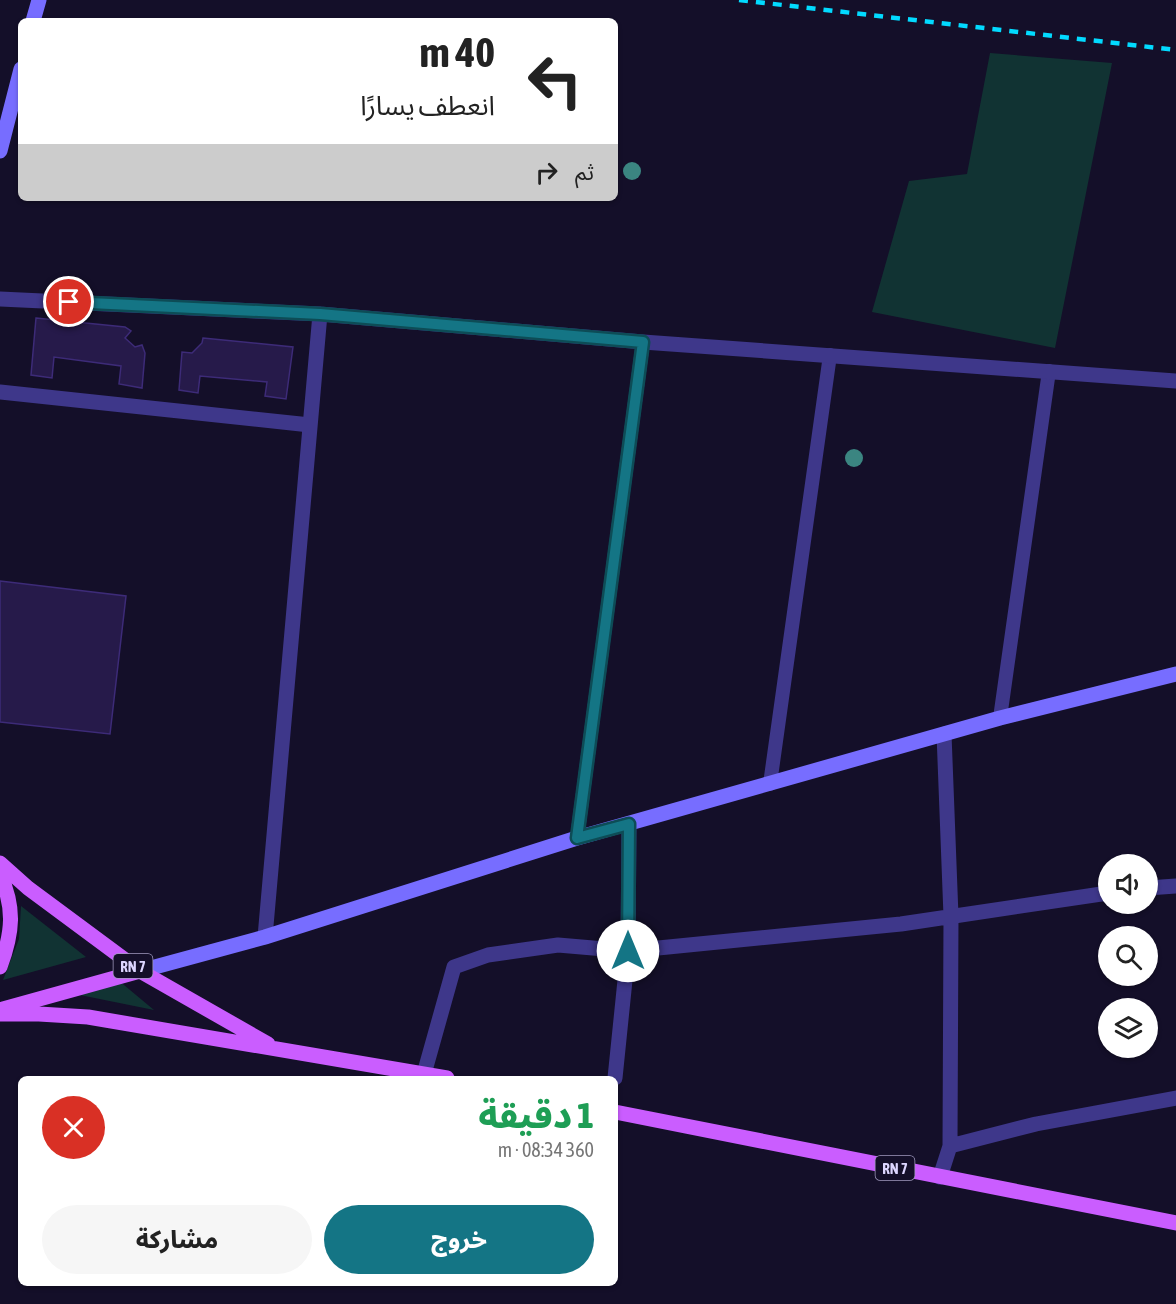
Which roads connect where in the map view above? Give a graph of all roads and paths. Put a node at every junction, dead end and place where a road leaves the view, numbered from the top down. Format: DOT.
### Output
graph roads {
  1 [pos="39,0"];
  2 [pos="34,18"];
  3 [pos="18,81"];
  4 [pos="0,151"];
  5 [pos="0,299"];
  6 [pos="320,314"];
  7 [pos="643,342"];
  8 [pos="830,355"];
  9 [pos="1049,371"];
  10 [pos="1176,381"];
  11 [pos="0,392"];
  12 [pos="310,425"];
  13 [pos="1176,674"];
  14 [pos="1000,718"];
  15 [pos="944,734"];
  16 [pos="770,784"];
  17 [pos="629,824"];
  18 [pos="577,838"];
  19 [pos="0,863"];
  20 [pos="0,874"];
  21 [pos="1176,886"];
  22 [pos="1158,887"];
  23 [pos="1098,894"];
  24 [pos="951,916"];
  25 [pos="265,937"];
  26 [pos="628,951"];
  27 [pos="0,967"];
  28 [pos="140,971"];
  29 [pos="0,1012"];
  30 [pos="279,1050"];
  31 [pos="424,1074"];
  32 [pos="436,1076"];
  33 [pos="615,1076"];
  34 [pos="1176,1098"];
  35 [pos="618,1113"];
  36 [pos="950,1146"];
  37 [pos="940,1177"];
  38 [pos="1176,1224"];
  1 -- 2 [label="street"];
  3 -- 4 [label="street"];
  5 -- 6 [label="street"];
  6 -- 7 [label="street"];
  6 -- 12 [label="street"];
  7 -- 8 [label="street"];
  7 -- 18 [label="lane"];
  8 -- 9 [label="street"];
  8 -- 16 [label="lane"];
  9 -- 10 [label="street"];
  9 -- 14 [label="lane"];
  11 -- 12 [label="street"];
  12 -- 25 [label="street"];
  13 -- 14 [label="street"];
  14 -- 15 [label="street"];
  15 -- 16 [label="street"];
  15 -- 24 [label="street"];
  16 -- 17 [label="street"];
  17 -- 18 [label="street"];
  17 -- 26 [label="street"];
  18 -- 25 [label="street"];
  19 -- 28 [label="main road, RN 7"];
  20 -- 27 [label="main road"];
  21 -- 22 [label="street"];
  23 -- 24 [label="street"];
  24 -- 26 [label="street"];
  24 -- 36 [label="street"];
  25 -- 28 [label="street"];
  26 -- 31 [label="street"];
  26 -- 33 [label="street"];
  28 -- 29 [label="main road"];
  28 -- 30 [label="main road, RN 7"];
  29 -- 30 [label="main road, RN 7"];
  30 -- 31 [label="main road, RN 7"];
  31 -- 32 [label="main road, RN 7"];
  34 -- 36 [label="street"];
  35 -- 37 [label="main road, RN 7"];
  36 -- 37 [label="street"];
  37 -- 38 [label="main road, RN 7"];
}
